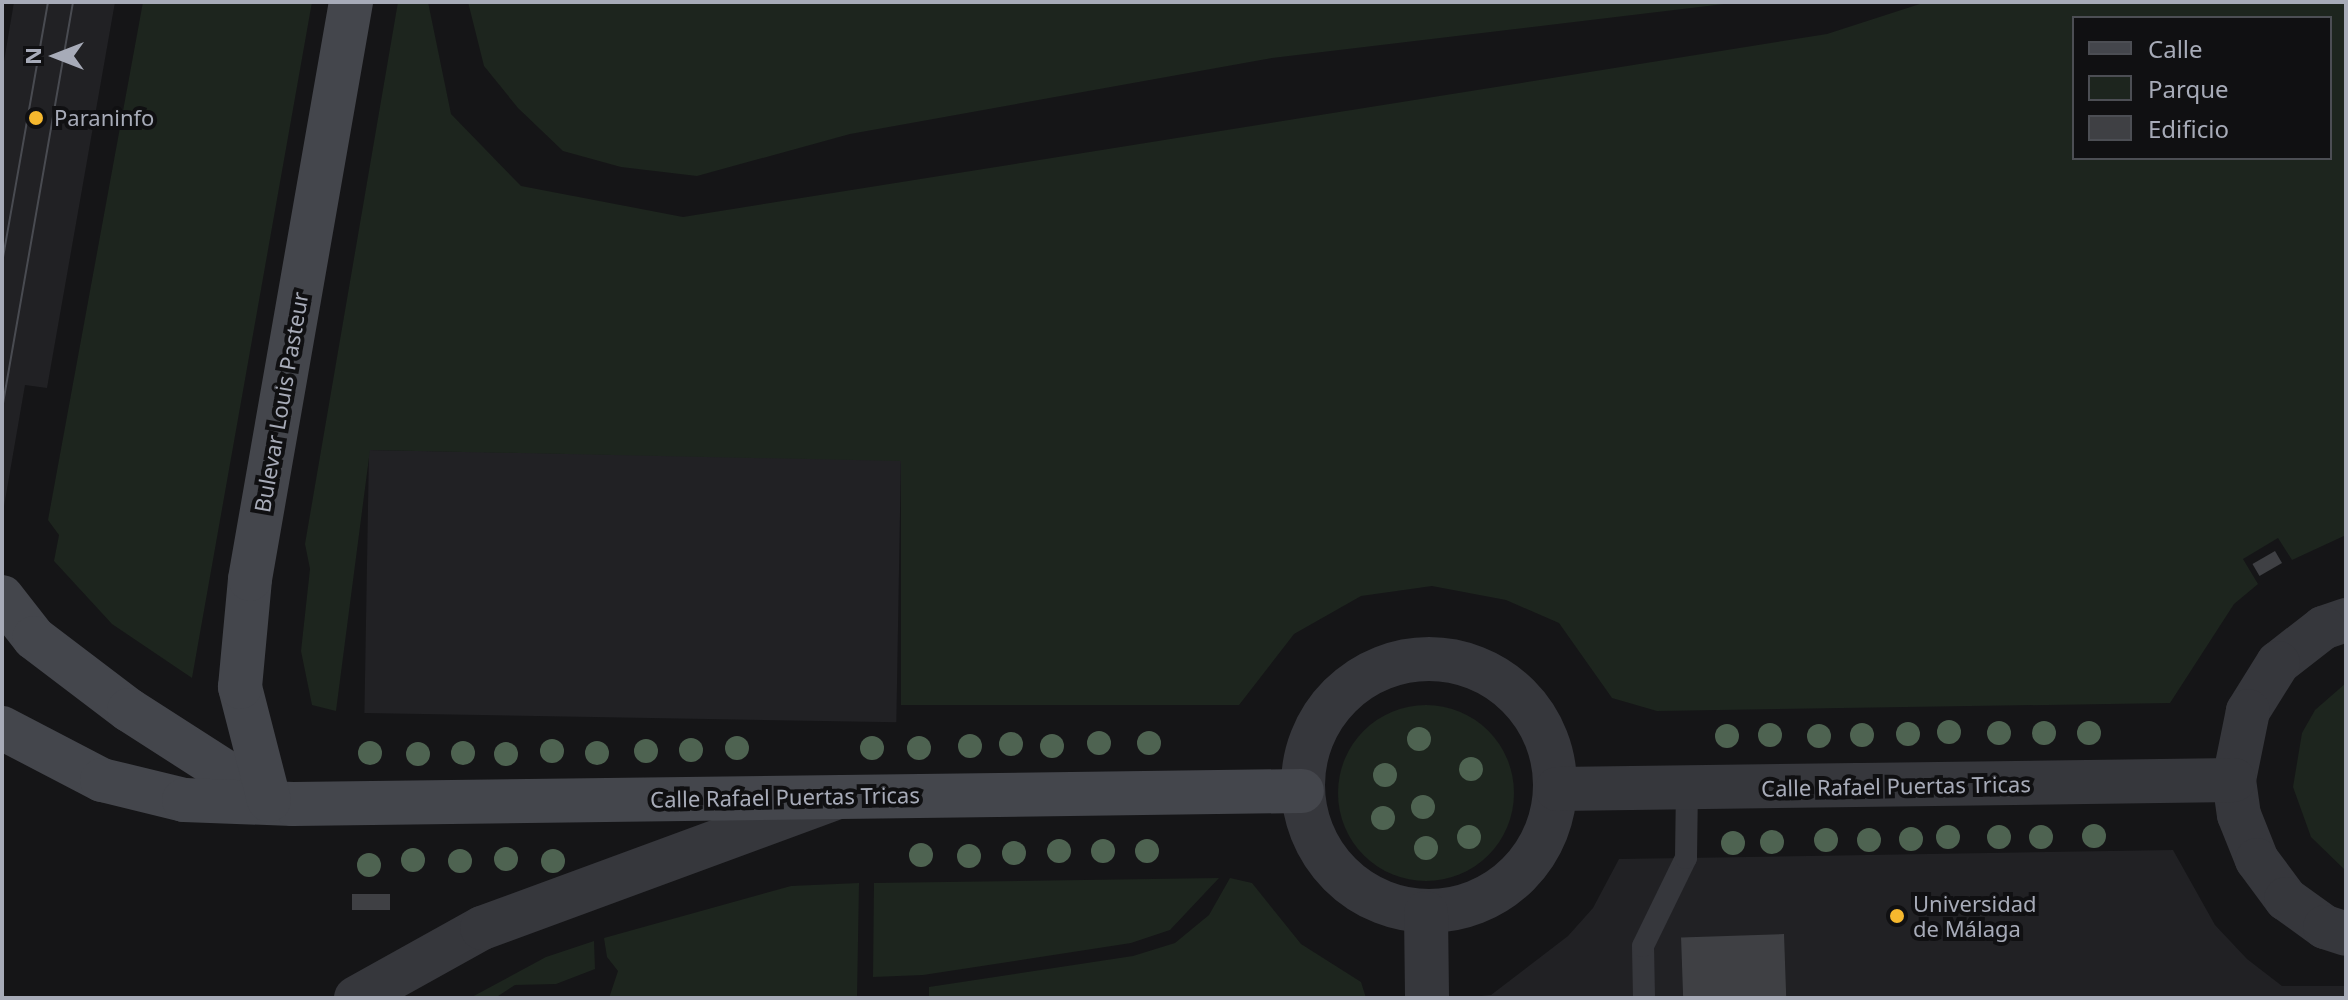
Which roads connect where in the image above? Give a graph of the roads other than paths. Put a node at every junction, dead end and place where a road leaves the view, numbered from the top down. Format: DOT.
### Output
graph roads {
  1 [pos="351,2"];
  2 [pos="2,597"];
  3 [pos="2346,620"];
  4 [pos="2,728"];
  5 [pos="2234,780"];
  6 [pos="1557,789"];
  7 [pos="1687,789"];
  8 [pos="1302,791"];
  9 [pos="840,797"];
  10 [pos="269,800"];
  11 [pos="1426,913"];
  12 [pos="2346,934"];
  13 [pos="356,998"];
  14 [pos="1427,998"];
  15 [pos="1644,998"];
  1 -- 10 [label="main road, Bulevar Louis Pasteur"];
  2 -- 10 [label="main road"];
  3 -- 5 [label="street"];
  4 -- 10 [label="main road, Calle Rafael Puertas Tricas"];
  5 -- 7 [label="street, Calle Rafael Puertas Tricas"];
  5 -- 12 [label="street"];
  6 -- 7 [label="street, Calle Rafael Puertas Tricas"];
  6 -- 8 [label="street"];
  6 -- 11 [label="street"];
  7 -- 15 [label="lane"];
  8 -- 9 [label="main road, Calle Rafael Puertas Tricas"];
  8 -- 11 [label="street"];
  9 -- 10 [label="main road, Calle Rafael Puertas Tricas"];
  9 -- 13 [label="street"];
  11 -- 14 [label="street"];
}
